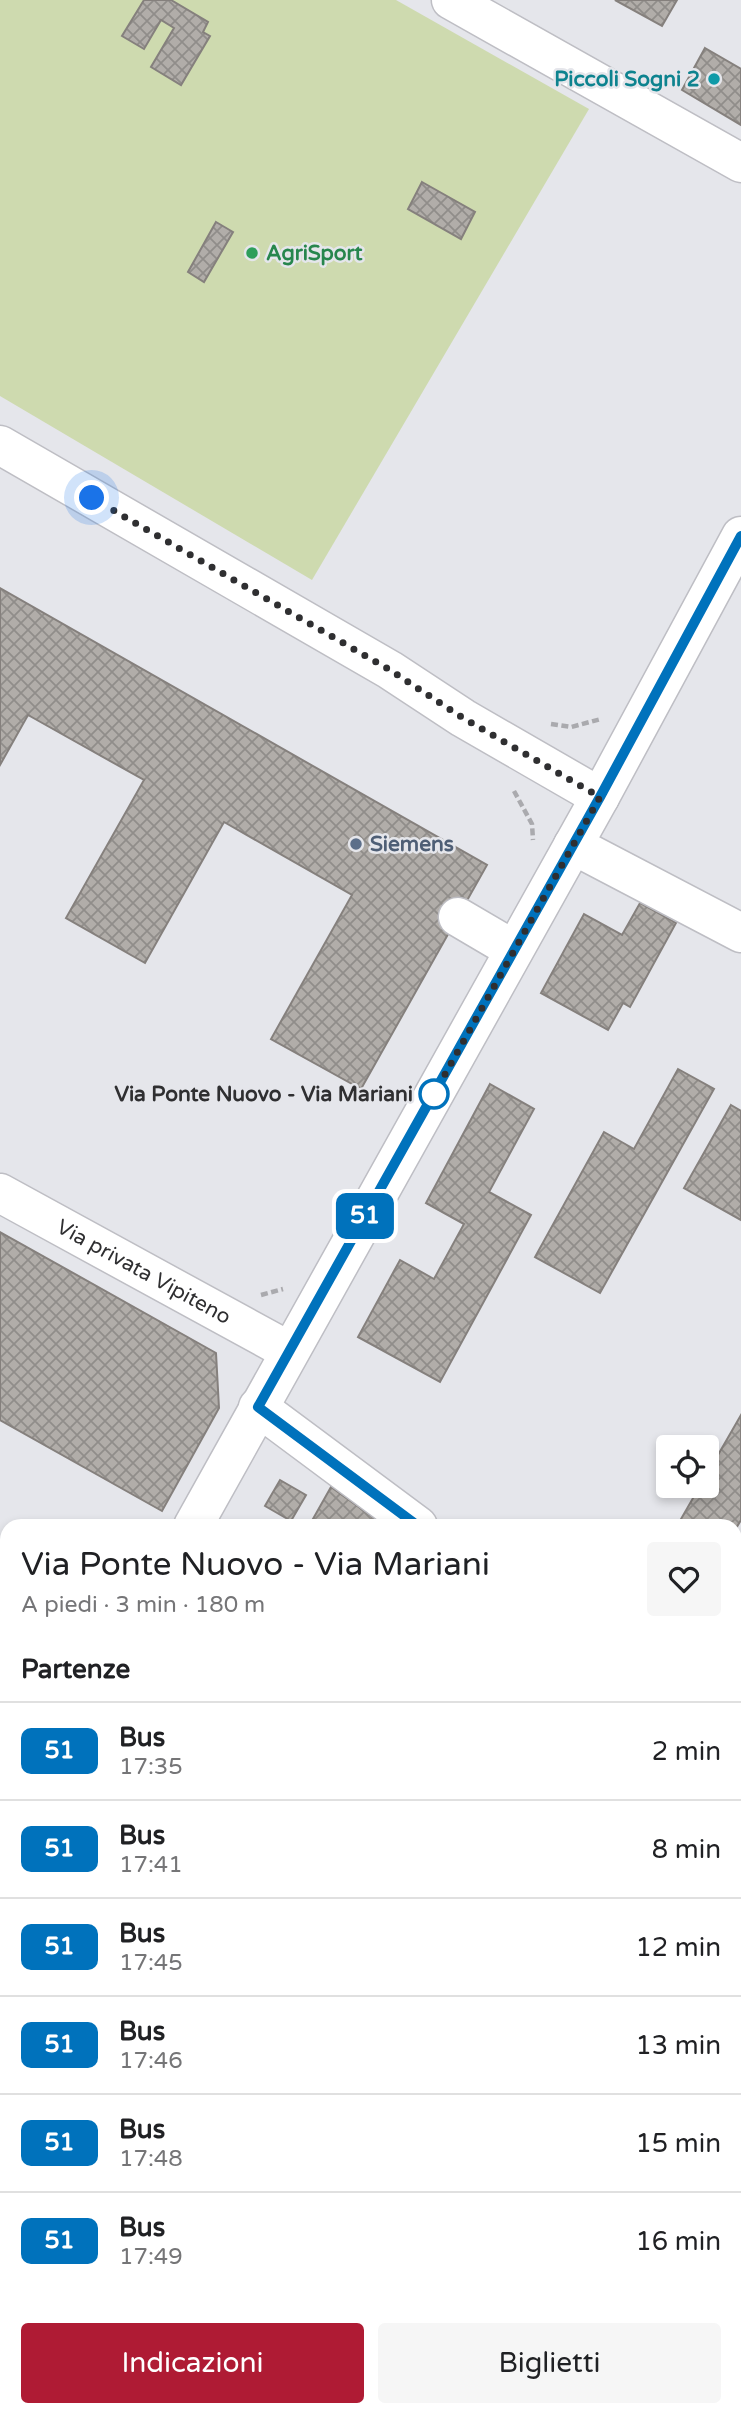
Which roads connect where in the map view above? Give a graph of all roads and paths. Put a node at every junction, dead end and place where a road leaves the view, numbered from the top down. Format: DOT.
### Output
graph roads {
  1 [pos="451,0"];
  2 [pos="741,163"];
  3 [pos="0,445"];
  4 [pos="741,536"];
  5 [pos="600,797"];
  6 [pos="532,824"];
  7 [pos="533,844"];
  8 [pos="573,845"];
  9 [pos="458,917"];
  10 [pos="741,933"];
  11 [pos="514,950"];
  12 [pos="0,1193"];
  13 [pos="288,1286"];
  14 [pos="257,1296"];
  15 [pos="289,1352"];
  16 [pos="258,1407"];
  17 [pos="197,1519"];
  18 [pos="409,1519"];
  1 -- 2 [label="street"];
  3 -- 5 [label="street"];
  4 -- 5 [label="street"];
  5 -- 8 [label="street"];
  6 -- 7 [label="path"];
  8 -- 10 [label="street"];
  8 -- 11 [label="street"];
  9 -- 11 [label="street"];
  11 -- 15 [label="street"];
  12 -- 15 [label="street, Via privata Vipiteno"];
  13 -- 14 [label="path"];
  15 -- 16 [label="street"];
  16 -- 17 [label="street"];
  16 -- 18 [label="street"];
}
